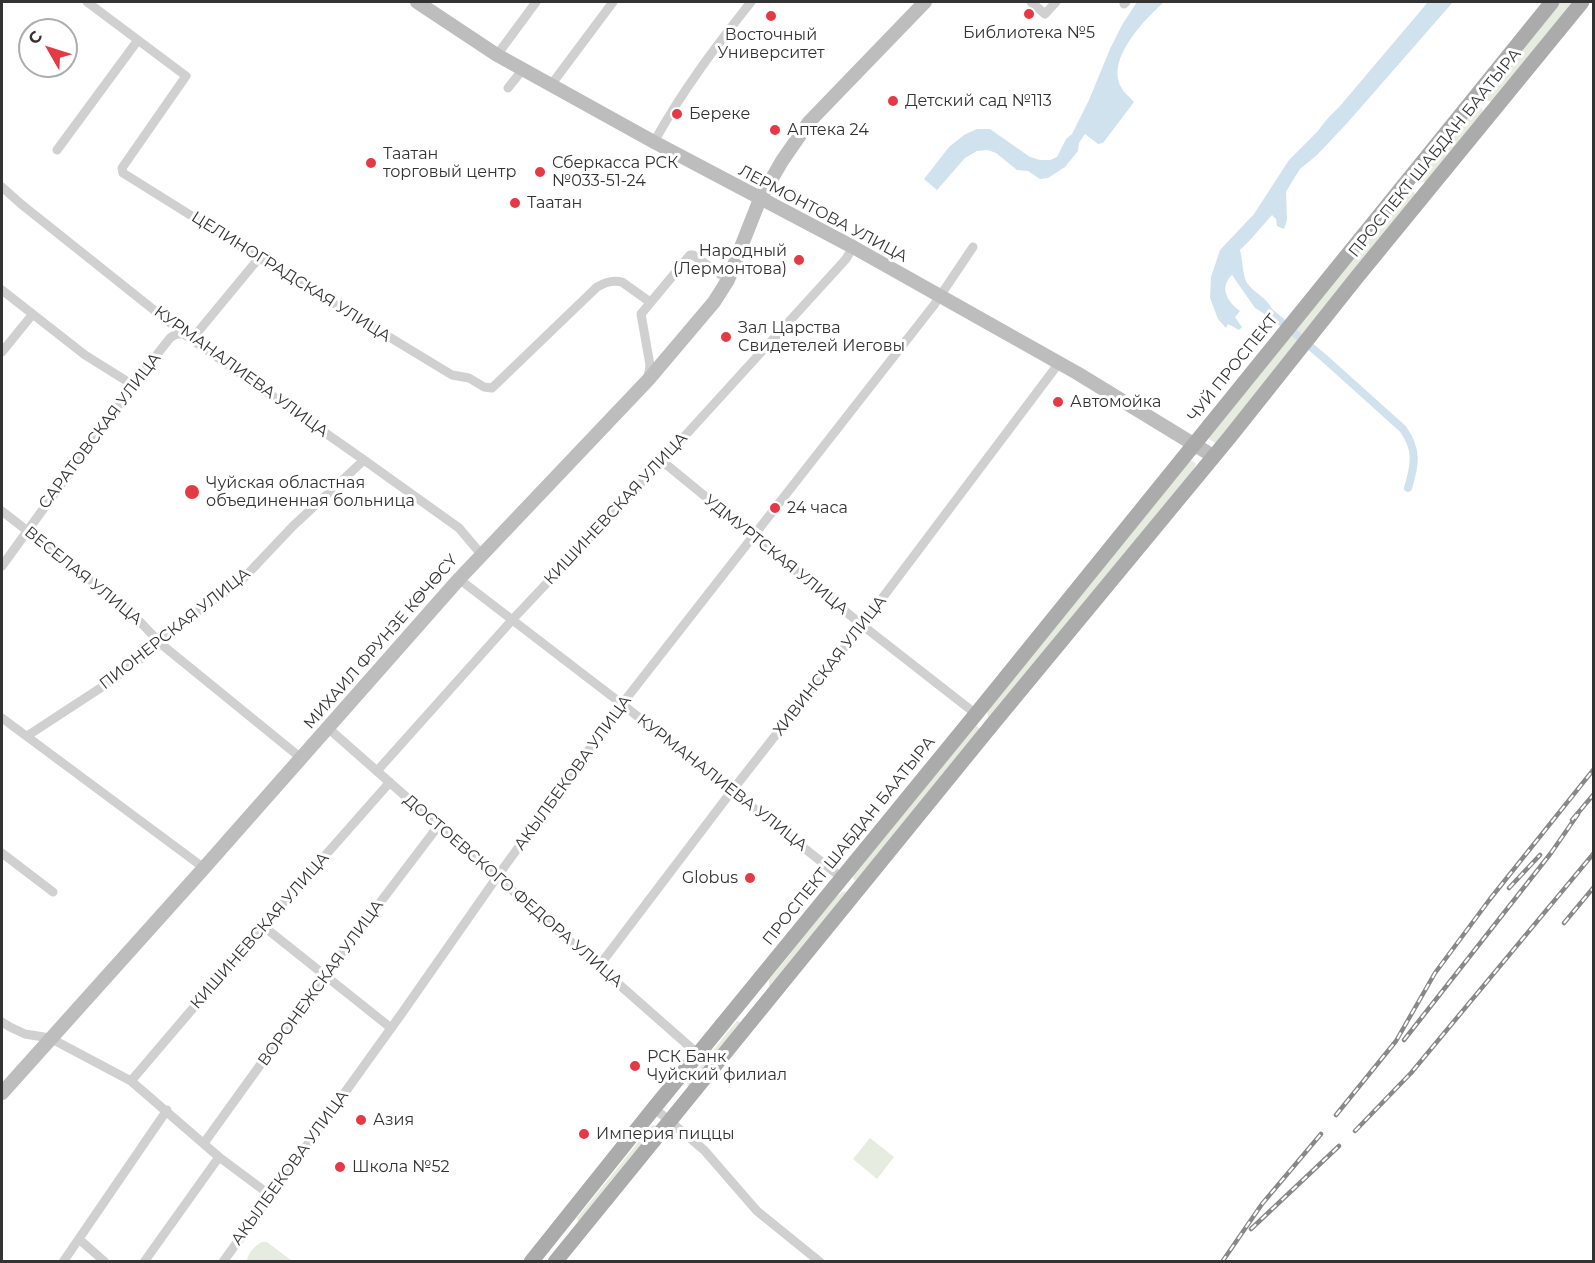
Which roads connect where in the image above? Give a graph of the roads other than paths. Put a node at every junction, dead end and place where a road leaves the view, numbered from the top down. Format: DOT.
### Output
graph roads {
  1 [pos="87,2"];
  2 [pos="417,2"];
  3 [pos="536,2"];
  4 [pos="613,2"];
  5 [pos="752,2"];
  6 [pos="926,2"];
  7 [pos="1030,2"];
  8 [pos="1056,2"];
  9 [pos="1552,2"];
  10 [pos="1582,2"];
  11 [pos="138,40"];
  12 [pos="497,55"];
  13 [pos="523,69"];
  14 [pos="551,85"];
  15 [pos="508,88"];
  16 [pos="1475,97"];
  17 [pos="1493,110"];
  18 [pos="654,142"];
  19 [pos="57,150"];
  20 [pos="1408,180"];
  21 [pos="2,186"];
  22 [pos="1425,193"];
  23 [pos="760,199"];
  24 [pos="853,247"];
  25 [pos="973,248"];
  26 [pos="259,258"];
  27 [pos="728,280"];
  28 [pos="2,290"];
  29 [pos="940,296"];
  30 [pos="650,302"];
  31 [pos="32,315"];
  32 [pos="1299,315"];
  33 [pos="188,337"];
  34 [pos="2,352"];
  35 [pos="1059,363"];
  36 [pos="648,380"];
  37 [pos="133,385"];
  38 [pos="1195,444"];
  39 [pos="1213,456"];
  40 [pos="364,460"];
  41 [pos="662,462"];
  42 [pos="2,511"];
  43 [pos="27,531"];
  44 [pos="753,536"];
  45 [pos="481,554"];
  46 [pos="2,566"];
  47 [pos="459,579"];
  48 [pos="513,619"];
  49 [pos="862,625"];
  50 [pos="161,644"];
  51 [pos="622,704"];
  52 [pos="976,714"];
  53 [pos="2,718"];
  54 [pos="991,726"];
  55 [pos="328,728"];
  56 [pos="27,736"];
  57 [pos="302,758"];
  58 [pos="377,771"];
  59 [pos="390,782"];
  60 [pos="731,792"];
  61 [pos="439,825"];
  62 [pos="2,853"];
  63 [pos="204,868"];
  64 [pos="497,877"];
  65 [pos="842,878"];
  66 [pos="858,890"];
  67 [pos="53,892"];
  68 [pos="263,926"];
  69 [pos="599,966"];
  70 [pos="325,975"];
  71 [pos="757,982"];
  72 [pos="773,994"];
  73 [pos="736,1007"];
  74 [pos="752,1020"];
  75 [pos="2,1022"];
  76 [pos="392,1028"];
  77 [pos="50,1038"];
  78 [pos="698,1054"];
  79 [pos="131,1081"];
  80 [pos="2,1093"];
  81 [pos="654,1108"];
  82 [pos="167,1110"];
  83 [pos="670,1121"];
  84 [pos="204,1143"];
  85 [pos="219,1156"];
  86 [pos="270,1195"];
  87 [pos="556,1230"];
  88 [pos="79,1239"];
  89 [pos="572,1241"];
  90 [pos="63,1262"];
  91 [pos="105,1262"];
  92 [pos="144,1262"];
  93 [pos="223,1262"];
  94 [pos="531,1262"];
  95 [pos="555,1262"];
  96 [pos="820,1262"];
  1 -- 11 [label="street, ЦЕЛИНОГРАДСКАЯ УЛИЦА"];
  2 -- 12 [label="main road, ЛЕРМОНТОВА УЛИЦА"];
  3 -- 12 [label="street"];
  4 -- 14 [label="street"];
  5 -- 18 [label="street"];
  6 -- 23 [label="main road, МИХАИЛ ФРУНЗЕ КӨЧӨСҮ"];
  7 -- 8 [label="street"];
  9 -- 16 [label="main road, ПРОСПЕКТ ШАБДАН БААТЫРА"];
  10 -- 17 [label="main road, ПРОСПЕКТ ШАБДАН БААТЫРА"];
  11 -- 19 [label="street"];
  11 -- 26 [label="street, ЦЕЛИНОГРАДСКАЯ УЛИЦА"];
  12 -- 13 [label="main road, ЛЕРМОНТОВА УЛИЦА"];
  13 -- 14 [label="main road, ЛЕРМОНТОВА УЛИЦА"];
  13 -- 15 [label="street"];
  14 -- 18 [label="main road, ЛЕРМОНТОВА УЛИЦА"];
  16 -- 17 [label="main road"];
  16 -- 20 [label="main road, ПРОСПЕКТ ШАБДАН БААТЫРА"];
  17 -- 22 [label="main road, ПРОСПЕКТ ШАБДАН БААТЫРА"];
  18 -- 23 [label="main road, ЛЕРМОНТОВА УЛИЦА"];
  20 -- 22 [label="main road"];
  20 -- 32 [label="main road, ПРОСПЕКТ ШАБДАН БААТЫРА"];
  21 -- 33 [label="street, КУРМАНАЛИЕВА УЛИЦА"];
  22 -- 39 [label="main road, ПРОСПЕКТ ШАБДАН БААТЫРА"];
  23 -- 24 [label="main road, ЛЕРМОНТОВА УЛИЦА"];
  23 -- 27 [label="main road, МИХАИЛ ФРУНЗЕ КӨЧӨСҮ"];
  24 -- 29 [label="main road, ЛЕРМОНТОВА УЛИЦА"];
  24 -- 41 [label="street, КИШИНЕВСКАЯ УЛИЦА"];
  25 -- 29 [label="street, АКЫЛБЕКОВА УЛИЦА"];
  26 -- 30 [label="street, ЦЕЛИНОГРАДСКАЯ УЛИЦА"];
  26 -- 33 [label="street, САРАТОВСКАЯ УЛИЦА"];
  27 -- 30 [label="street"];
  27 -- 36 [label="main road, МИХАИЛ ФРУНЗЕ КӨЧӨСҮ"];
  28 -- 31 [label="street"];
  29 -- 35 [label="main road, ЛЕРМОНТОВА УЛИЦА"];
  29 -- 44 [label="street, АКЫЛБЕКОВА УЛИЦА"];
  30 -- 36 [label="street"];
  31 -- 34 [label="street"];
  31 -- 37 [label="street"];
  32 -- 38 [label="main road, ЧУЙ ПРОСПЕКТ"];
  33 -- 37 [label="street, САРАТОВСКАЯ УЛИЦА"];
  33 -- 40 [label="street, КУРМАНАЛИЕВА УЛИЦА"];
  35 -- 38 [label="main road, ЛЕРМОНТОВА УЛИЦА"];
  35 -- 49 [label="street, ХИВИНСКАЯ УЛИЦА"];
  36 -- 45 [label="main road, МИХАИЛ ФРУНЗЕ КӨЧӨСҮ"];
  37 -- 43 [label="street, САРАТОВСКАЯ УЛИЦА"];
  38 -- 39 [label="main road, ЛЕРМОНТОВА УЛИЦА"];
  38 -- 52 [label="main road, ПРОСПЕКТ ШАБДАН БААТЫРА"];
  39 -- 54 [label="main road"];
  40 -- 45 [label="street, КУРМАНАЛИЕВА УЛИЦА"];
  40 -- 50 [label="street, ПИОНЕРСКАЯ УЛИЦА"];
  41 -- 44 [label="street, УДМУРТСКАЯ УЛИЦА"];
  41 -- 48 [label="street, КИШИНЕВСКАЯ УЛИЦА"];
  42 -- 43 [label="street, ВЕСЕЛАЯ УЛИЦА"];
  43 -- 46 [label="street, САРАТОВСКАЯ УЛИЦА"];
  43 -- 50 [label="street, ВЕСЕЛАЯ УЛИЦА"];
  44 -- 49 [label="street, УДМУРТСКАЯ УЛИЦА"];
  44 -- 51 [label="street, АКЫЛБЕКОВА УЛИЦА"];
  45 -- 47 [label="main road, МИХАИЛ ФРУНЗЕ КӨЧӨСҮ"];
  47 -- 48 [label="street, КУРМАНАЛИЕВА УЛИЦА"];
  47 -- 55 [label="main road, МИХАИЛ ФРУНЗЕ КӨЧӨСҮ"];
  48 -- 51 [label="street, КУРМАНАЛИЕВА УЛИЦА"];
  48 -- 58 [label="street, КИШИНЕВСКАЯ УЛИЦА"];
  49 -- 52 [label="street, УДМУРТСКАЯ УЛИЦА"];
  49 -- 60 [label="street, ХИВИНСКАЯ УЛИЦА"];
  50 -- 56 [label="street, ПИОНЕРСКАЯ УЛИЦА"];
  50 -- 57 [label="street, ВЕСЕЛАЯ УЛИЦА"];
  51 -- 60 [label="street, КУРМАНАЛИЕВА УЛИЦА"];
  51 -- 64 [label="street, АКЫЛБЕКОВА УЛИЦА"];
  52 -- 54 [label="main road"];
  52 -- 65 [label="main road, ПРОСПЕКТ ШАБДАН БААТЫРА"];
  53 -- 56 [label="street"];
  54 -- 66 [label="main road"];
  55 -- 57 [label="main road, МИХАИЛ ФРУНЗЕ КӨЧӨСҮ"];
  55 -- 58 [label="street, ДОСТОЕВСКОГО ФЕДОРА УЛИЦА"];
  56 -- 63 [label="street"];
  57 -- 63 [label="main road, МИХАИЛ ФРУНЗЕ КӨЧӨСҮ"];
  58 -- 59 [label="street, ДОСТОЕВСКОГО ФЕДОРА УЛИЦА"];
  59 -- 61 [label="street, ДОСТОЕВСКОГО ФЕДОРА УЛИЦА"];
  59 -- 68 [label="street, КИШИНЕВСКАЯ УЛИЦА"];
  60 -- 65 [label="street, КУРМАНАЛИЕВА УЛИЦА"];
  60 -- 69 [label="street, ХИВИНСКАЯ УЛИЦА"];
  61 -- 64 [label="street, ДОСТОЕВСКОГО ФЕДОРА УЛИЦА"];
  61 -- 70 [label="street, ВОРОНЕЖСКАЯ УЛИЦА"];
  62 -- 67 [label="street"];
  63 -- 77 [label="main road, МИХАИЛ ФРУНЗЕ КӨЧӨСҮ"];
  64 -- 69 [label="street, ДОСТОЕВСКОГО ФЕДОРА УЛИЦА"];
  64 -- 76 [label="street, АКЫЛБЕКОВА УЛИЦА"];
  65 -- 66 [label="main road"];
  65 -- 71 [label="main road, ПРОСПЕКТ ШАБДАН БААТЫРА"];
  66 -- 72 [label="main road"];
  68 -- 70 [label="street"];
  68 -- 79 [label="street, КИШИНЕВСКАЯ УЛИЦА"];
  69 -- 78 [label="street, ДОСТОЕВСКОГО ФЕДОРА УЛИЦА"];
  70 -- 76 [label="street"];
  70 -- 84 [label="street, ВОРОНЕЖСКАЯ УЛИЦА"];
  71 -- 72 [label="main road"];
  71 -- 73 [label="main road, ПРОСПЕКТ ШАБДАН БААТЫРА"];
  72 -- 74 [label="main road"];
  73 -- 74 [label="main road"];
  73 -- 78 [label="main road, ПРОСПЕКТ ШАБДАН БААТЫРА"];
  74 -- 83 [label="main road"];
  75 -- 77 [label="street"];
  76 -- 86 [label="street, АКЫЛБЕКОВА УЛИЦА"];
  77 -- 79 [label="street"];
  77 -- 80 [label="main road, МИХАИЛ ФРУНЗЕ КӨЧӨСҮ"];
  78 -- 81 [label="main road, ПРОСПЕКТ ШАБДАН БААТЫРА"];
  79 -- 82 [label="street"];
  81 -- 83 [label="street"];
  81 -- 87 [label="main road, ПРОСПЕКТ ШАБДАН БААТЫРА"];
  82 -- 84 [label="street"];
  82 -- 88 [label="street"];
  83 -- 89 [label="main road"];
  83 -- 96 [label="street"];
  84 -- 85 [label="street"];
  85 -- 86 [label="street"];
  85 -- 92 [label="street"];
  86 -- 93 [label="street, АКЫЛБЕКОВА УЛИЦА"];
  87 -- 89 [label="main road"];
  87 -- 94 [label="main road, ПРОСПЕКТ ШАБДАН БААТЫРА"];
  88 -- 90 [label="street"];
  88 -- 91 [label="street"];
  89 -- 95 [label="main road"];
}
